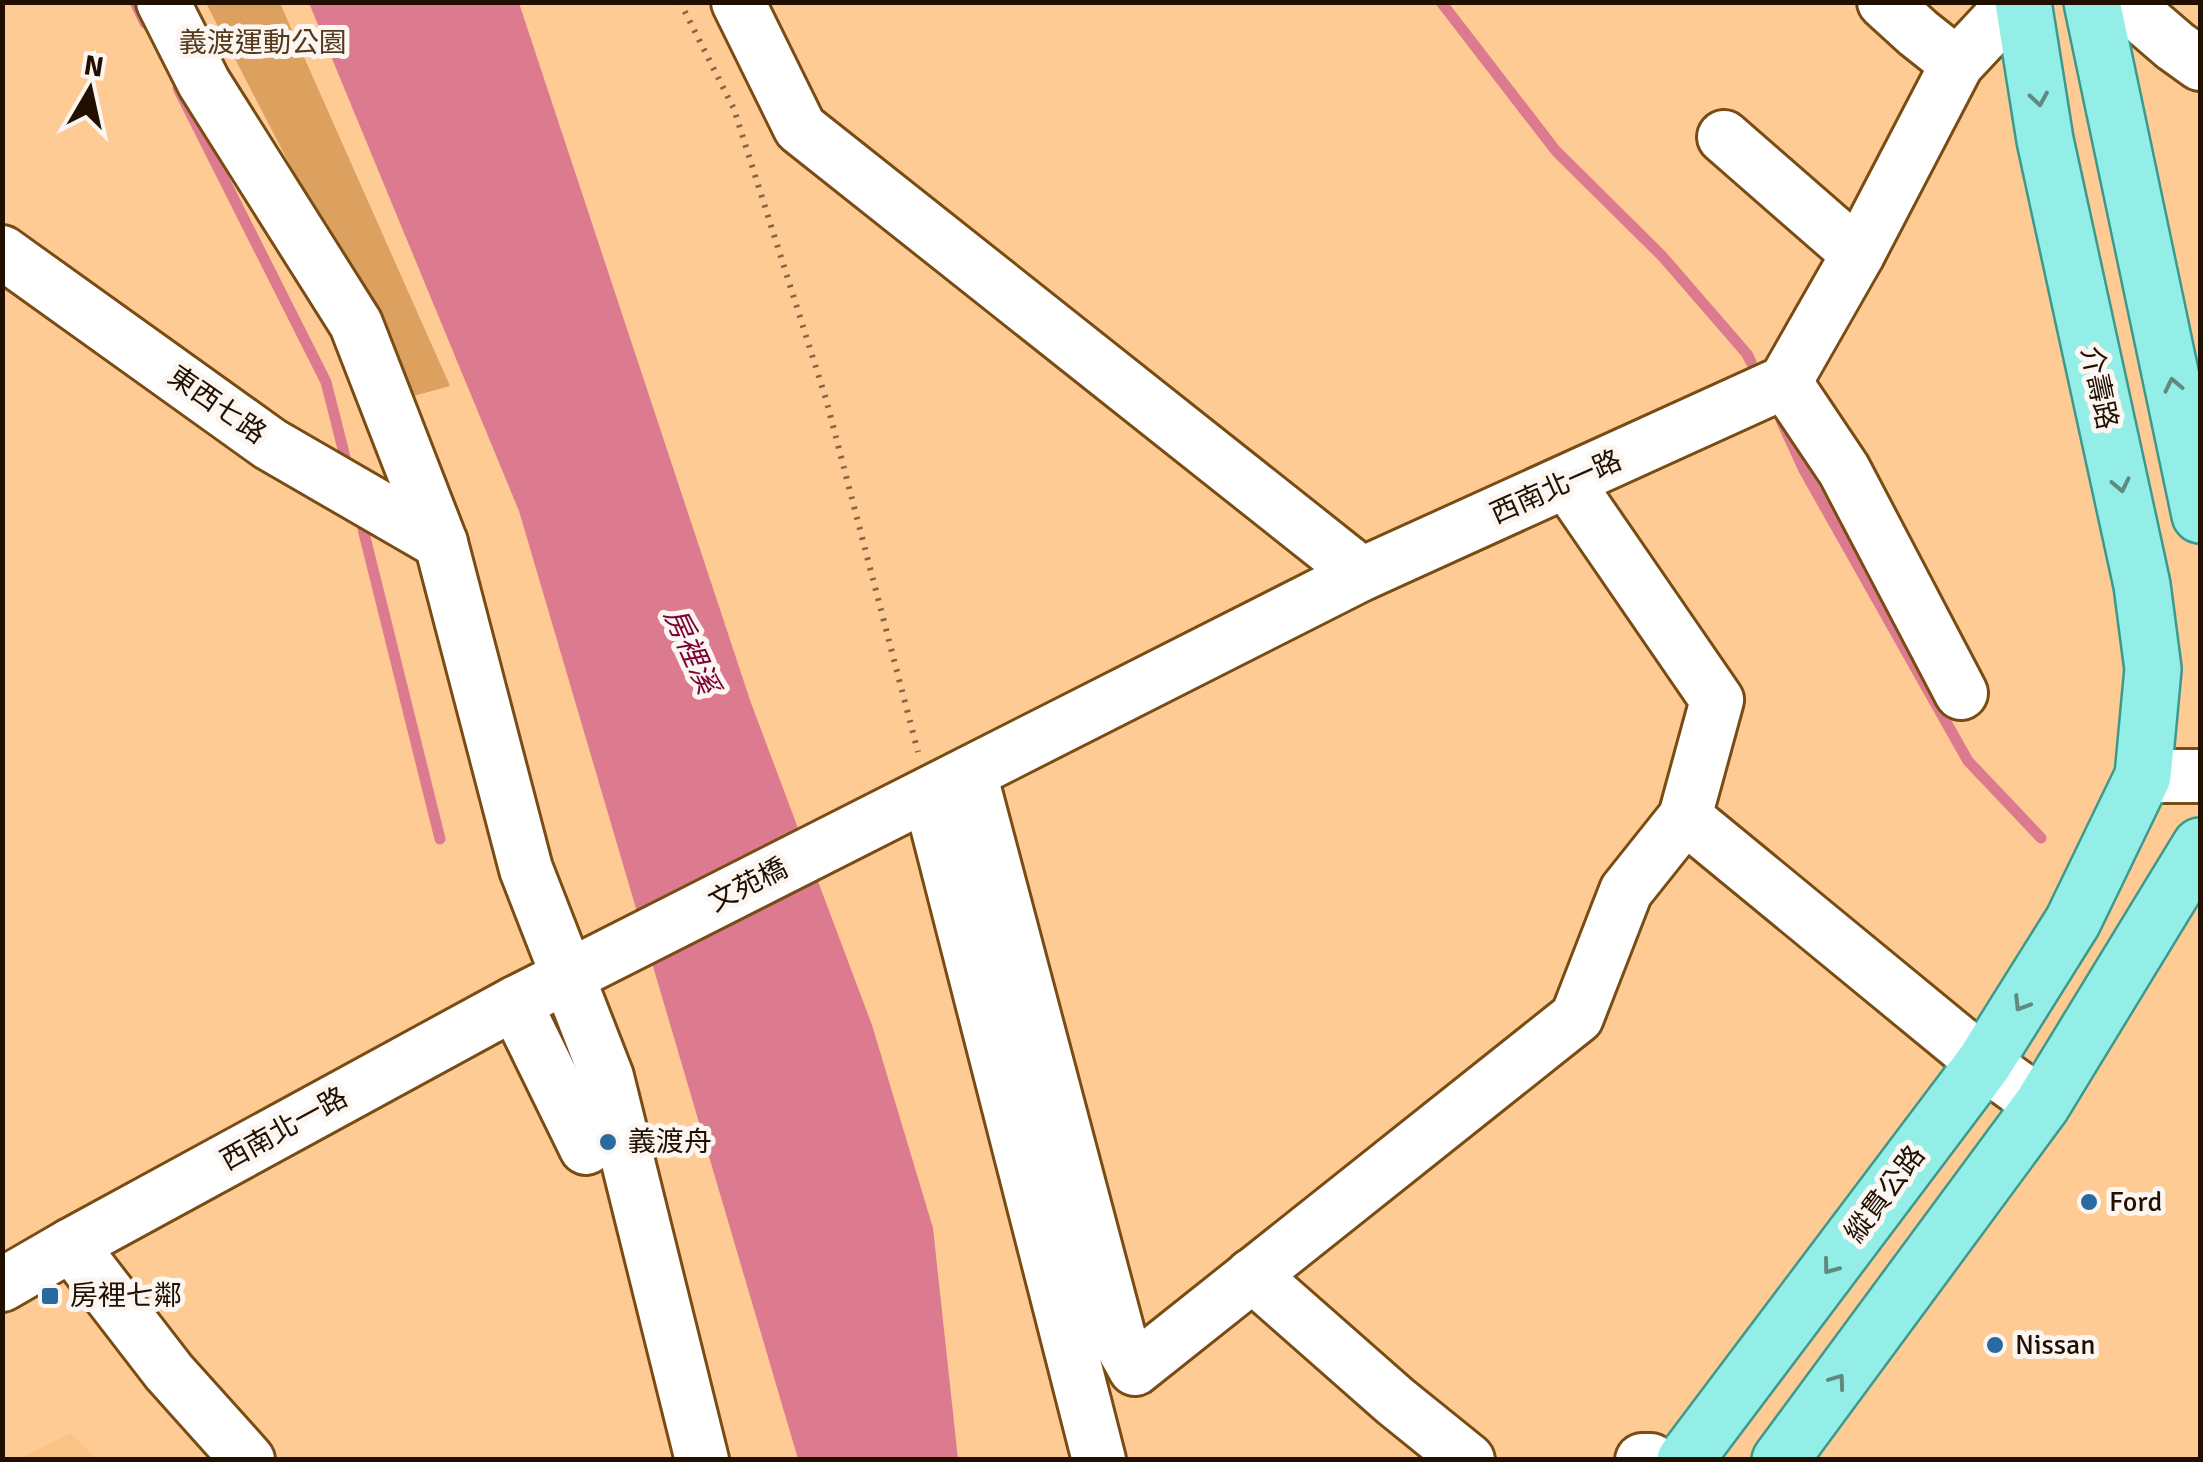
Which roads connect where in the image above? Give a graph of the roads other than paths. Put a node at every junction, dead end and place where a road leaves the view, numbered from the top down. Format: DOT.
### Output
graph roads {
  1 [pos="163,2"];
  2 [pos="738,2"];
  3 [pos="1884,2"];
  4 [pos="2015,2"];
  5 [pos="2023,2"];
  6 [pos="2092,2"];
  7 [pos="2124,2"];
  8 [pos="1958,64"];
  9 [pos="2200,64"];
  10 [pos="1724,137"];
  11 [pos="2,252"];
  12 [pos="1858,254"];
  13 [pos="1785,382"];
  14 [pos="1567,482"];
  15 [pos="2200,515"];
  16 [pos="440,543"];
  17 [pos="1362,574"];
  18 [pos="1961,693"];
  19 [pos="2143,776"];
  20 [pos="2200,776"];
  21 [pos="950,783"];
  22 [pos="1685,816"];
  23 [pos="2190,861"];
  24 [pos="568,976"];
  25 [pos="515,1003"];
  26 [pos="1984,1063"];
  27 [pos="2042,1105"];
  28 [pos="586,1148"];
  29 [pos="71,1245"];
  30 [pos="1252,1275"];
  31 [pos="2,1285"];
  32 [pos="248,1460"];
  33 [pos="702,1460"];
  34 [pos="1099,1460"];
  35 [pos="1468,1460"];
  36 [pos="1642,1460"];
  37 [pos="1651,1460"];
  38 [pos="1684,1460"];
  39 [pos="1780,1460"];
  1 -- 16 [label="street"];
  2 -- 17 [label="street"];
  3 -- 8 [label="street"];
  4 -- 8 [label="street"];
  5 -- 19 [label="main road, 介壽路, one-way"];
  15 -- 6 [label="main road, one-way"];
  7 -- 9 [label="street"];
  8 -- 12 [label="street"];
  10 -- 12 [label="street"];
  11 -- 16 [label="street, 東西七路"];
  12 -- 13 [label="street"];
  13 -- 14 [label="street, 西南北一路"];
  13 -- 18 [label="street"];
  14 -- 17 [label="street, 西南北一路"];
  14 -- 22 [label="street"];
  16 -- 24 [label="street"];
  17 -- 21 [label="street, 西南北一路"];
  19 -- 20 [label="street"];
  19 -- 26 [label="main road, 縱貫公路, one-way"];
  21 -- 24 [label="street, 文苑橋"];
  21 -- 30 [label="street"];
  21 -- 34 [label="street"];
  22 -- 26 [label="street"];
  22 -- 30 [label="street"];
  23 -- 27 [label="main road"];
  24 -- 25 [label="street, 西南北一路"];
  24 -- 33 [label="street"];
  25 -- 28 [label="street"];
  25 -- 29 [label="street, 西南北一路"];
  26 -- 27 [label="street"];
  26 -- 38 [label="main road, 縱貫公路, one-way"];
  39 -- 27 [label="main road, one-way"];
  29 -- 31 [label="street, 西南北一路"];
  29 -- 32 [label="street"];
  30 -- 35 [label="street"];
  36 -- 37 [label="street"];
}
